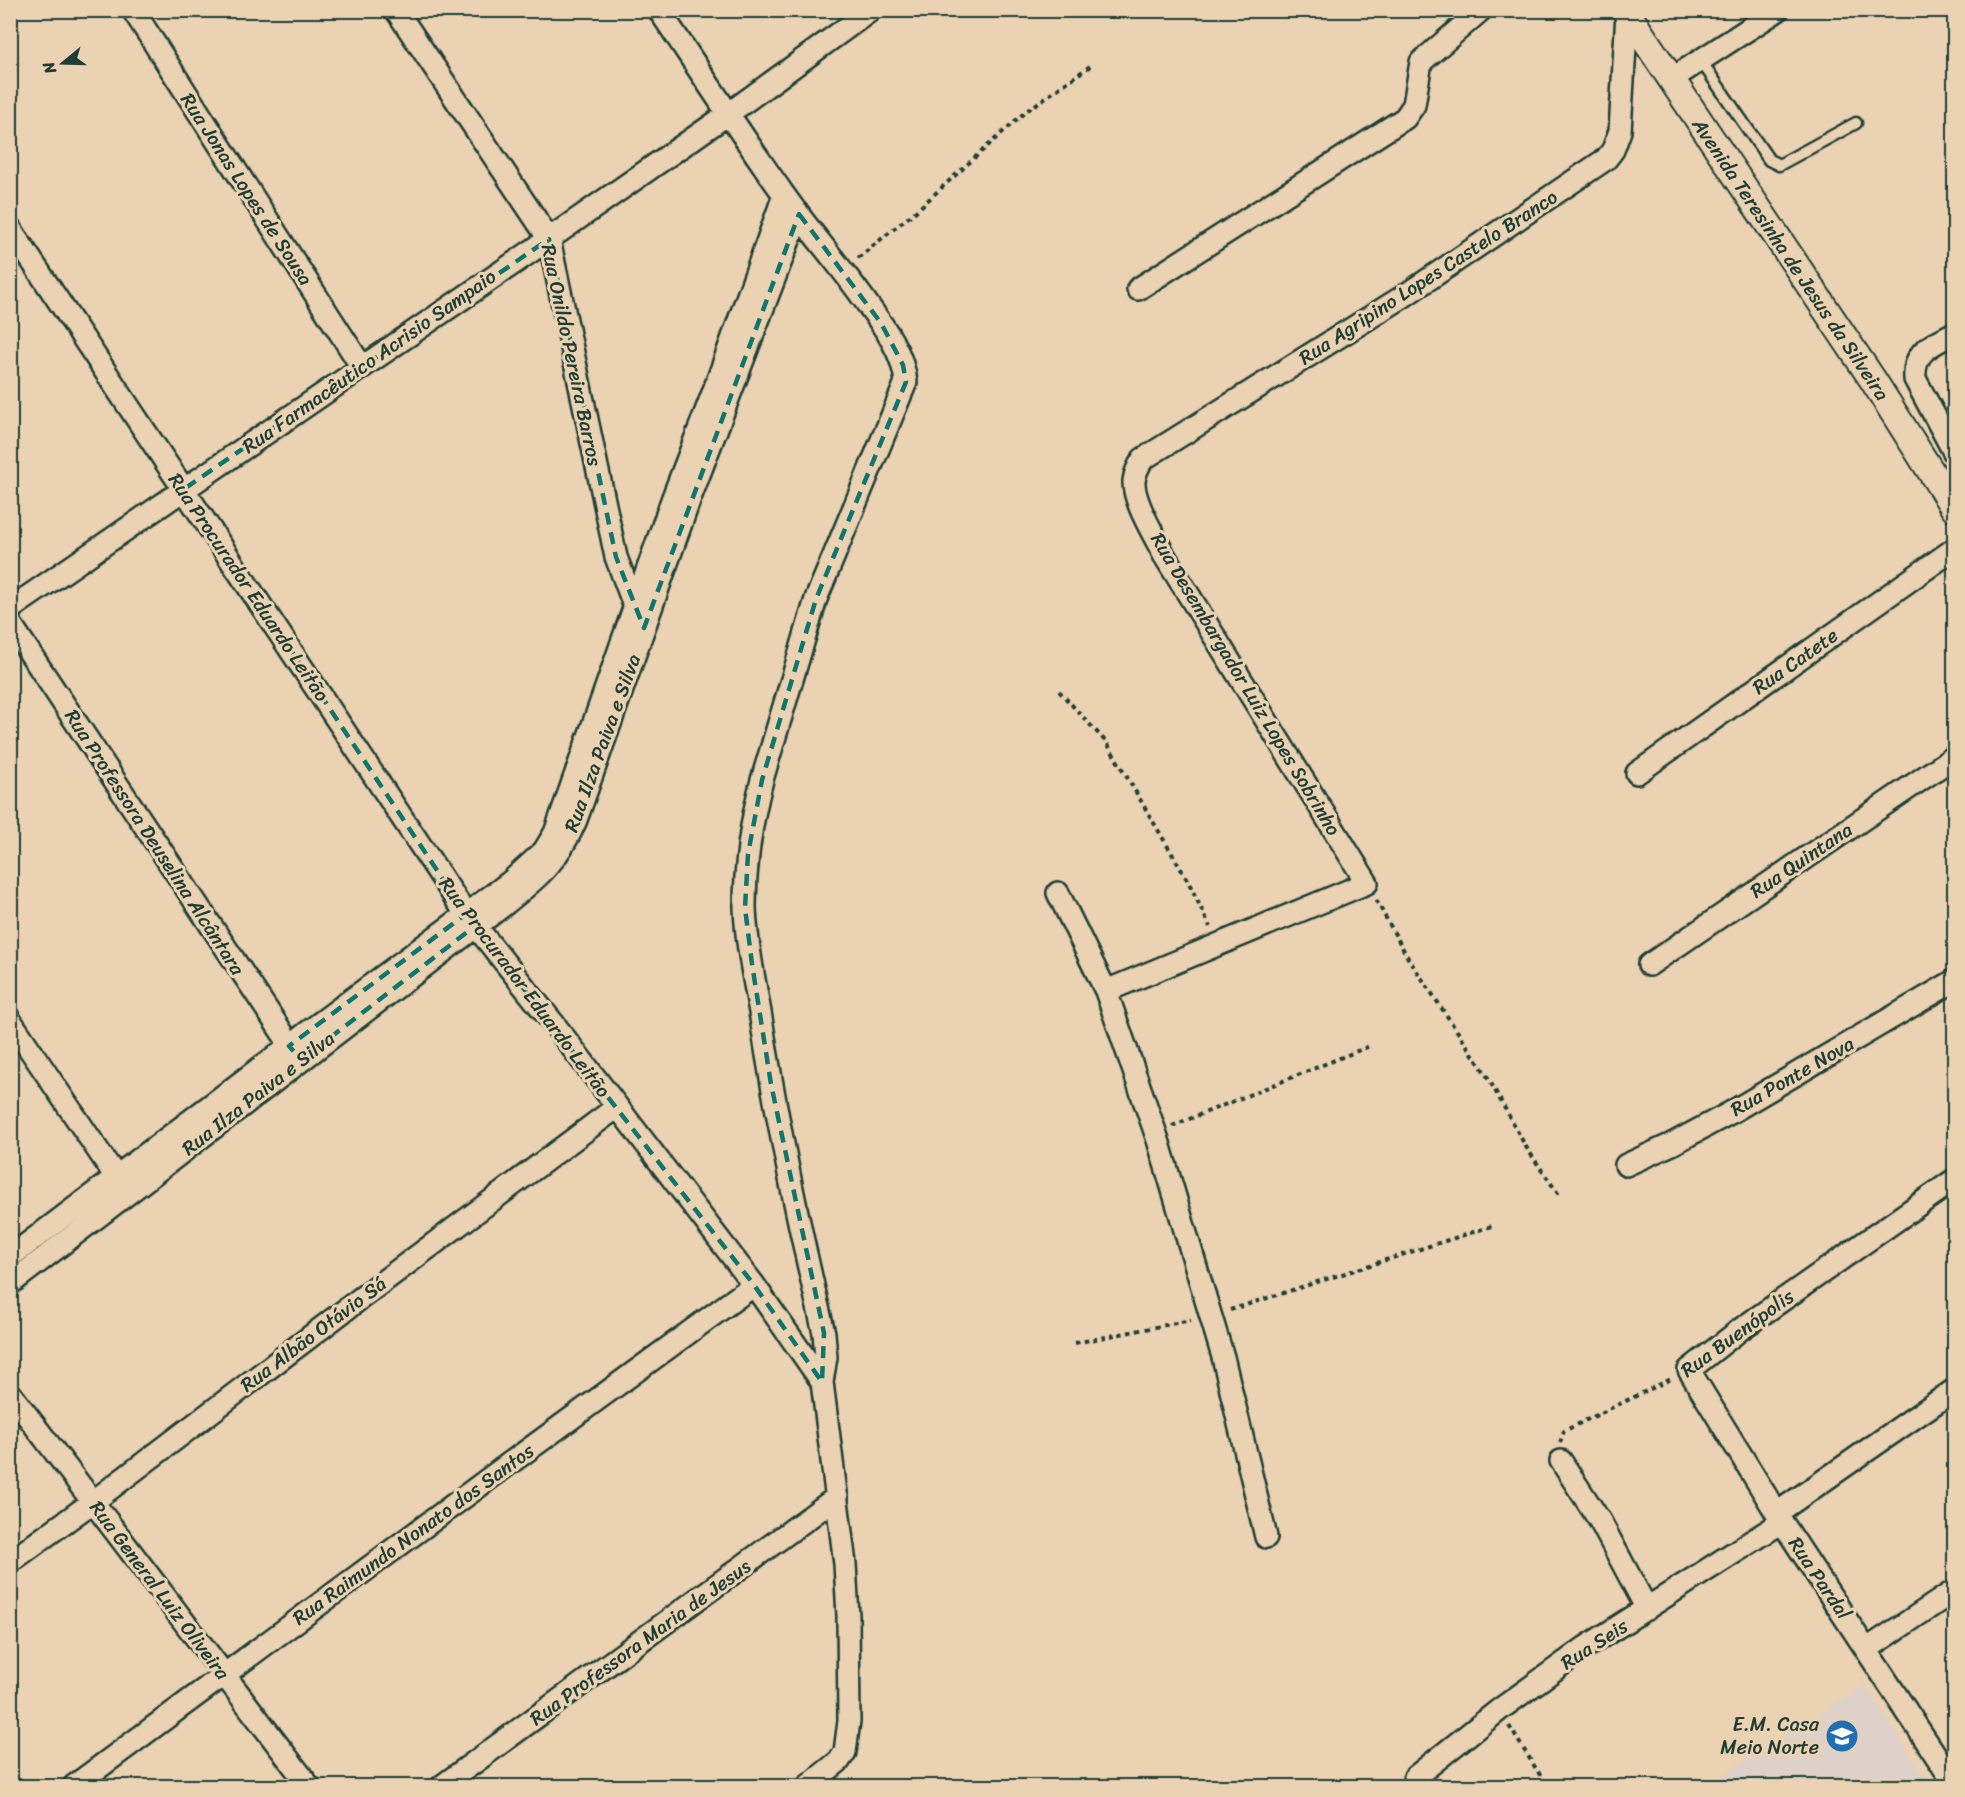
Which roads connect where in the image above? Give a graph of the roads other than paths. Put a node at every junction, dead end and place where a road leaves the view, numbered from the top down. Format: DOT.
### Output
graph roads {
  1 [pos="133,10"];
  2 [pos="396,10"];
  3 [pos="659,10"];
  4 [pos="871,10"];
  5 [pos="1481,10"];
  6 [pos="1778,10"];
  7 [pos="1626,12"];
  8 [pos="1701,61"];
  9 [pos="1671,80"];
  10 [pos="728,114"];
  11 [pos="1856,123"];
  12 [pos="784,195"];
  13 [pos="799,214"];
  14 [pos="10,228"];
  15 [pos="549,239"];
  16 [pos="1138,289"];
  17 [pos="1954,333"];
  18 [pos="362,367"];
  19 [pos="1954,452"];
  20 [pos="1134,482"];
  21 [pos="184,489"];
  22 [pos="1954,508"];
  23 [pos="1954,549"];
  24 [pos="634,607"];
  25 [pos="10,609"];
  26 [pos="10,623"];
  27 [pos="644,629"];
  28 [pos="1954,757"];
  29 [pos="1637,773"];
  30 [pos="1058,893"];
  31 [pos="471,920"];
  32 [pos="1648,965"];
  33 [pos="1954,981"];
  34 [pos="1106,991"];
  35 [pos="10,1020"];
  36 [pos="295,1053"];
  37 [pos="617,1107"];
  38 [pos="1626,1165"];
  39 [pos="1954,1180"];
  40 [pos="123,1185"];
  41 [pos="10,1257"];
  42 [pos="10,1284"];
  43 [pos="754,1285"];
  44 [pos="1689,1370"];
  45 [pos="822,1382"];
  46 [pos="1954,1390"];
  47 [pos="10,1393"];
  48 [pos="1561,1461"];
  49 [pos="837,1497"];
  50 [pos="94,1501"];
  51 [pos="1779,1517"];
  52 [pos="1266,1537"];
  53 [pos="10,1562"];
  54 [pos="1954,1591"];
  55 [pos="1647,1609"];
  56 [pos="1867,1649"];
  57 [pos="223,1675"];
  58 [pos="1415,1777"];
  59 [pos="1954,1783"];
  60 [pos="74,1786"];
  61 [pos="309,1786"];
  62 [pos="442,1786"];
  63 [pos="808,1786"];
  1 -- 18 [label="street, Rua Jonas Lopes de Sousa"];
  2 -- 15 [label="street, Rua Onildo Pereira Barros"];
  3 -- 10 [label="street"];
  4 -- 10 [label="street, Rua Farmacêutico Acrisio Sampaio"];
  5 -- 16 [label="street"];
  6 -- 8 [label="street"];
  7 -- 9 [label="street, Avenida Teresinha de Jesus da Silveira"];
  7 -- 20 [label="street, Rua Agripino Lopes Castelo Branco"];
  8 -- 9 [label="street"];
  8 -- 11 [label="lane"];
  9 -- 22 [label="street, Avenida Teresinha de Jesus da Silveira"];
  10 -- 12 [label="street"];
  10 -- 15 [label="street, Rua Farmacêutico Acrisio Sampaio"];
  12 -- 13 [label="street"];
  12 -- 24 [label="street, Rua Ilza Paiva e Silva"];
  13 -- 27 [label="street, Rua Ilza Paiva e Silva"];
  13 -- 45 [label="street"];
  14 -- 21 [label="street, Rua Procurador Eduardo Leitão"];
  15 -- 18 [label="street, Rua Farmacêutico Acrisio Sampaio"];
  15 -- 24 [label="street, Rua Onildo Pereira Barros"];
  17 -- 19 [label="street"];
  18 -- 21 [label="street, Rua Farmacêutico Acrisio Sampaio"];
  20 -- 34 [label="street, Rua Desembargador Luiz Lopes Sobrinho"];
  21 -- 25 [label="street, Rua Farmacêutico Acrisio Sampaio"];
  21 -- 31 [label="street, Rua Procurador Eduardo Leitão"];
  23 -- 29 [label="street, Rua Catete"];
  24 -- 27 [label="street, Rua Onildo Pereira Barros"];
  24 -- 31 [label="street, Rua Ilza Paiva e Silva"];
  26 -- 36 [label="street, Rua Professora Deuselina Alcântara"];
  27 -- 31 [label="street, Rua Ilza Paiva e Silva"];
  28 -- 32 [label="street, Rua Quintana"];
  30 -- 34 [label="street"];
  31 -- 36 [label="street, Rua Ilza Paiva e Silva"];
  31 -- 37 [label="street, Rua Procurador Eduardo Leitão"];
  33 -- 38 [label="street, Rua Ponte Nova"];
  34 -- 52 [label="street"];
  35 -- 40 [label="street"];
  36 -- 40 [label="street, Rua Ilza Paiva e Silva"];
  37 -- 43 [label="street, Rua Procurador Eduardo Leitão"];
  37 -- 50 [label="street, Rua Albão Otávio Sá"];
  39 -- 44 [label="street, Rua Buenópolis"];
  40 -- 41 [label="street, Rua Ilza Paiva e Silva"];
  40 -- 42 [label="street, Rua Ilza Paiva e Silva"];
  43 -- 45 [label="street, Rua Procurador Eduardo Leitão"];
  43 -- 57 [label="street, Rua Raimundo Nonato dos Santos"];
  44 -- 51 [label="street, Rua Pardal"];
  45 -- 49 [label="street, Rua Procurador Eduardo Leitão"];
  46 -- 51 [label="street, Rua Seis"];
  47 -- 50 [label="street, Rua General Luiz Oliveira"];
  48 -- 55 [label="street"];
  49 -- 62 [label="street, Rua Professora Maria de Jesus"];
  49 -- 63 [label="street, Rua Procurador Eduardo Leitão"];
  50 -- 53 [label="street, Rua Albão Otávio Sá"];
  50 -- 57 [label="street, Rua General Luiz Oliveira"];
  51 -- 55 [label="street, Rua Seis"];
  51 -- 56 [label="street, Rua Pardal"];
  54 -- 56 [label="street"];
  55 -- 58 [label="street, Rua Seis"];
  56 -- 59 [label="street, Rua Pardal"];
  57 -- 60 [label="street, Rua Raimundo Nonato dos Santos"];
  57 -- 61 [label="street, Rua General Luiz Oliveira"];
}
